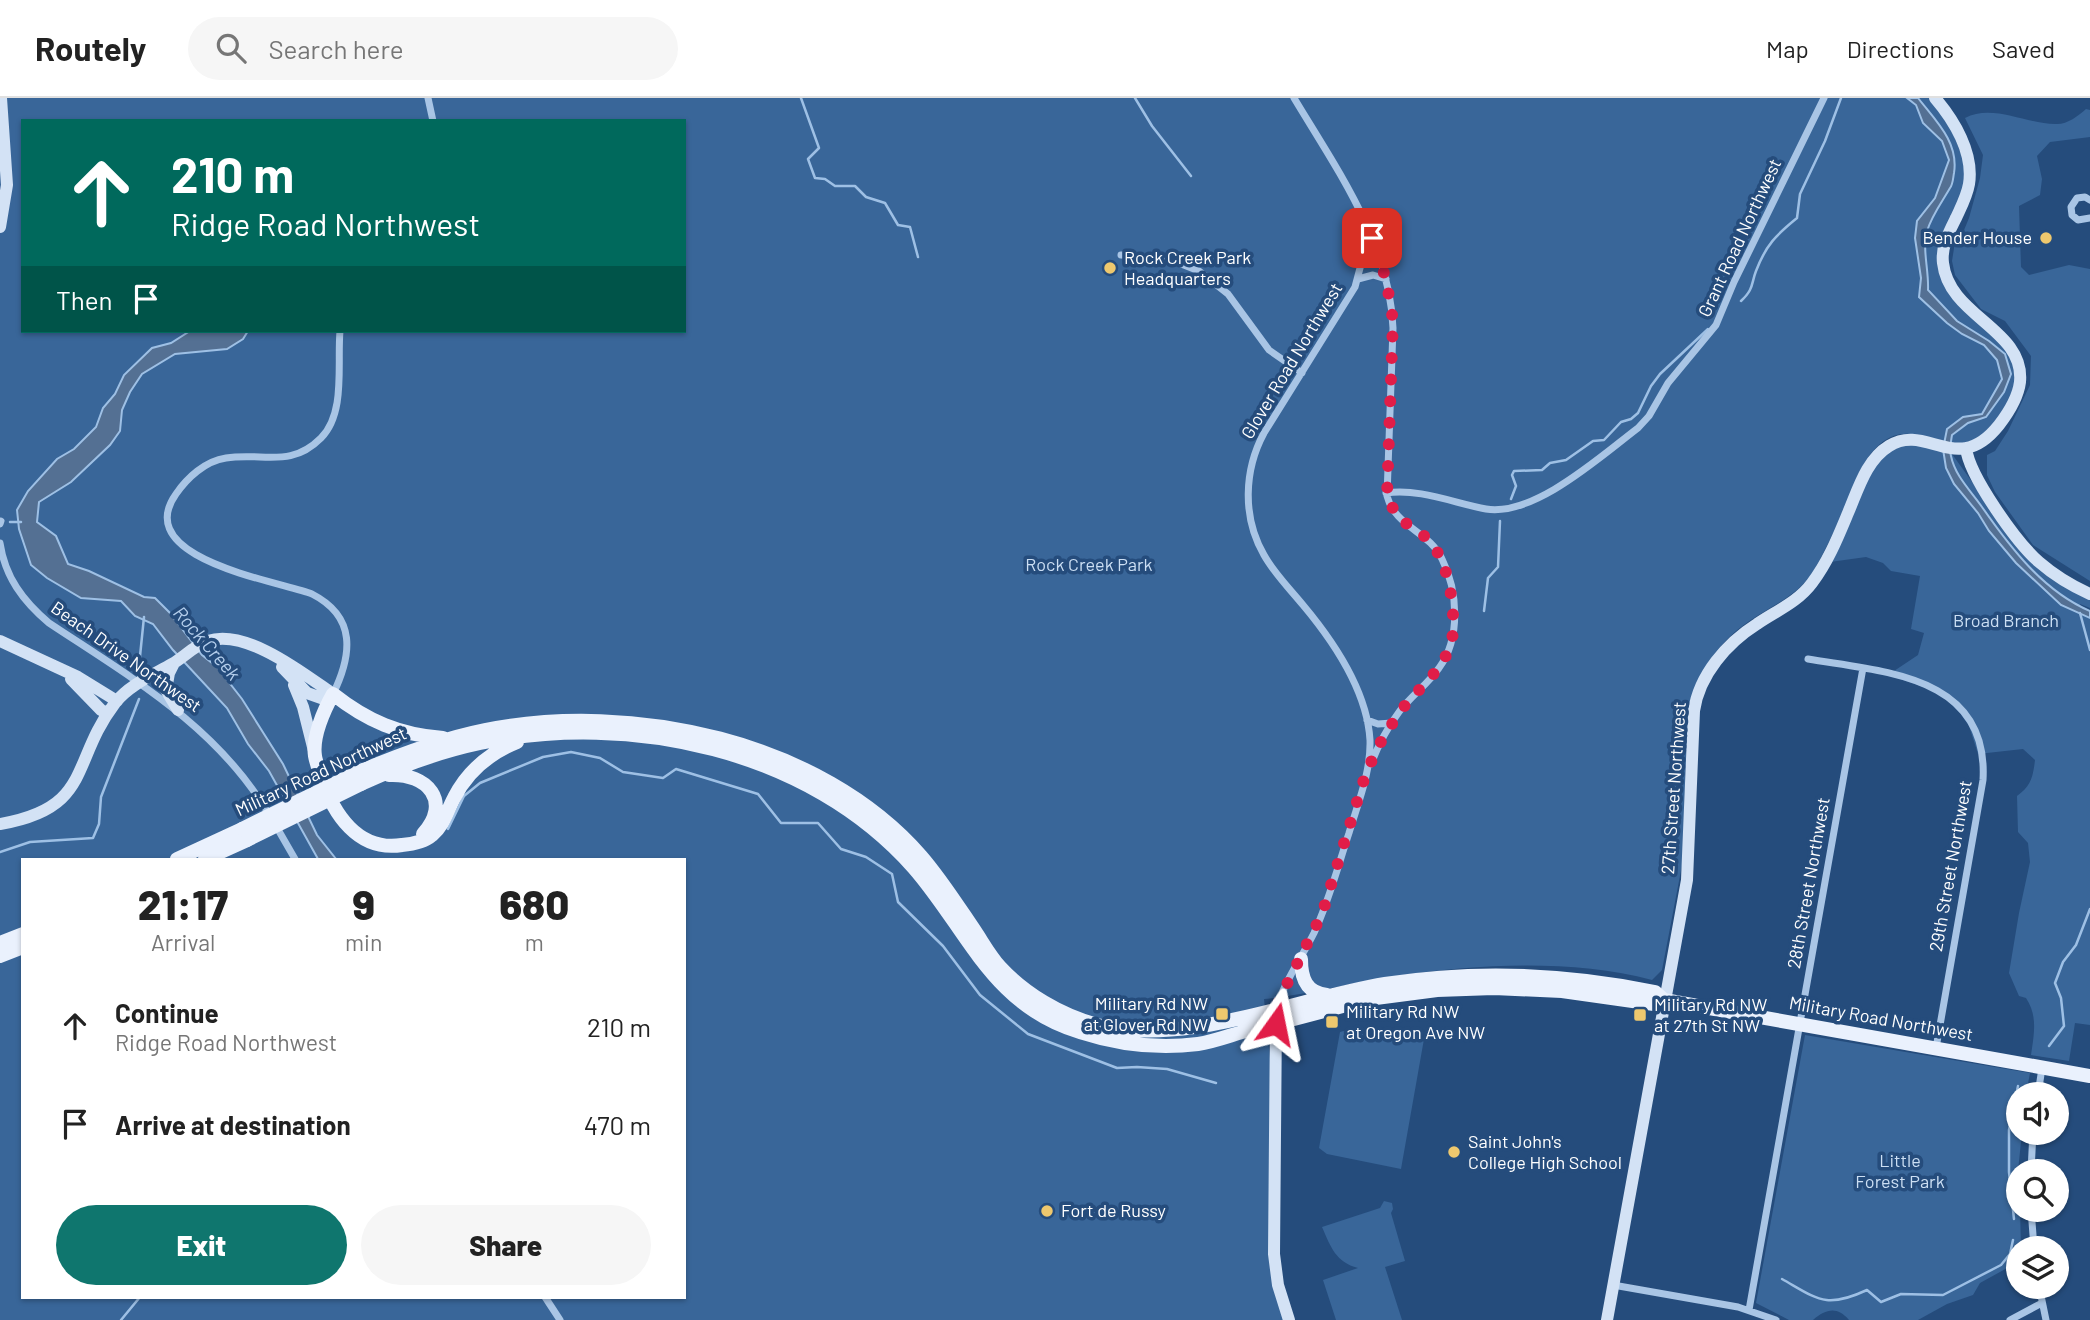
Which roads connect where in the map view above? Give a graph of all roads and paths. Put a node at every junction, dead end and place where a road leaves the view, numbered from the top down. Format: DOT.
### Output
graph roads {
  1 [pos="1,98"];
  2 [pos="428,98"];
  3 [pos="1294,98"];
  4 [pos="1824,98"];
  5 [pos="1935,98"];
  6 [pos="433,119"];
  7 [pos="2090,200"];
  8 [pos="1362,218"];
  9 [pos="2090,218"];
  10 [pos="0,227"];
  11 [pos="1121,255"];
  12 [pos="1358,279"];
  13 [pos="1386,279"];
  14 [pos="340,333"];
  15 [pos="1302,373"];
  16 [pos="1989,437"];
  17 [pos="1966,448"];
  18 [pos="1978,481"];
  19 [pos="1386,493"];
  20 [pos="0,543"];
  21 [pos="2090,594"];
  22 [pos="0,641"];
  23 [pos="270,655"];
  24 [pos="1808,659"];
  25 [pos="174,662"];
  26 [pos="282,667"];
  27 [pos="1863,668"];
  28 [pos="60,669"];
  29 [pos="140,683"];
  30 [pos="333,694"];
  31 [pos="117,701"];
  32 [pos="178,710"];
  33 [pos="108,713"];
  34 [pos="1367,720"];
  35 [pos="1392,723"];
  36 [pos="535,735"];
  37 [pos="461,736"];
  38 [pos="315,755"];
  39 [pos="1366,773"];
  40 [pos="381,775"];
  41 [pos="359,778"];
  42 [pos="0,824"];
  43 [pos="245,835"];
  44 [pos="411,844"];
  45 [pos="180,858"];
  46 [pos="207,858"];
  47 [pos="294,858"];
  48 [pos="21,935"];
  49 [pos="0,943"];
  50 [pos="21,948"];
  51 [pos="0,956"];
  52 [pos="1301,959"];
  53 [pos="1326,995"];
  54 [pos="1664,1000"];
  55 [pos="1276,1008"];
  56 [pos="1276,1024"];
  57 [pos="1800,1024"];
  58 [pos="1936,1048"];
  59 [pos="2042,1067"];
  60 [pos="2090,1076"];
  61 [pos="2040,1082"];
  62 [pos="1613,1285"];
  63 [pos="546,1299"];
  64 [pos="2041,1299"];
  65 [pos="2042,1303"];
  66 [pos="1749,1310"];
  67 [pos="560,1320"];
  68 [pos="1289,1320"];
  69 [pos="1607,1320"];
  70 [pos="1776,1320"];
  71 [pos="2010,1320"];
  72 [pos="2046,1320"];
  1 -- 10 [label="street"];
  2 -- 6 [label="street"];
  3 -- 8 [label="street"];
  4 -- 19 [label="street, Grant Road Northwest"];
  5 -- 16 [label="street"];
  7 -- 9 [label="street"];
  8 -- 12 [label="street, Glover Road Northwest"];
  8 -- 13 [label="street"];
  11 -- 15 [label="street"];
  12 -- 13 [label="street, Glover Road Northwest"];
  12 -- 15 [label="street, Glover Road Northwest"];
  13 -- 19 [label="street"];
  14 -- 30 [label="street"];
  15 -- 34 [label="street, Glover Road Northwest"];
  16 -- 17 [label="street"];
  16 -- 18 [label="street"];
  17 -- 18 [label="street"];
  17 -- 54 [label="street, 27th Street Northwest"];
  18 -- 21 [label="street"];
  19 -- 35 [label="street"];
  20 -- 29 [label="street, Beach Drive Northwest"];
  22 -- 28 [label="street"];
  23 -- 25 [label="street"];
  23 -- 26 [label="street"];
  23 -- 30 [label="street"];
  24 -- 27 [label="street"];
  25 -- 29 [label="street"];
  25 -- 32 [label="street"];
  26 -- 30 [label="street"];
  26 -- 38 [label="street"];
  27 -- 57 [label="street, 28th Street Northwest"];
  27 -- 58 [label="street, 29th Street Northwest"];
  28 -- 31 [label="street"];
  28 -- 33 [label="street"];
  29 -- 31 [label="street"];
  29 -- 32 [label="street, Beach Drive Northwest"];
  30 -- 37 [label="main road"];
  30 -- 38 [label="main road"];
  31 -- 33 [label="street"];
  32 -- 47 [label="street, Beach Drive Northwest"];
  33 -- 42 [label="street"];
  34 -- 35 [label="street"];
  34 -- 39 [label="street, Glover Road Northwest"];
  35 -- 39 [label="street"];
  36 -- 40 [label="main road, Military Road Northwest"];
  36 -- 44 [label="main road"];
  36 -- 56 [label="main road, Military Road Northwest"];
  37 -- 41 [label="main road, Military Road Northwest"];
  37 -- 55 [label="main road, Military Road Northwest"];
  38 -- 44 [label="main road"];
  39 -- 52 [label="street, Glover Road Northwest"];
  40 -- 41 [label="main road, Military Road Northwest"];
  40 -- 44 [label="main road"];
  41 -- 43 [label="main road, Military Road Northwest, bridge"];
  43 -- 45 [label="main road, Military Road Northwest"];
  43 -- 46 [label="main road, Military Road Northwest"];
  48 -- 49 [label="main road"];
  50 -- 51 [label="main road"];
  52 -- 53 [label="main road"];
  52 -- 55 [label="street, Glover Road Northwest"];
  53 -- 54 [label="main road, Military Road Northwest"];
  53 -- 55 [label="main road, Military Road Northwest"];
  54 -- 56 [label="main road, Military Road Northwest"];
  54 -- 57 [label="main road, Military Road Northwest"];
  54 -- 62 [label="street, 27th Street Northwest"];
  55 -- 56 [label="street"];
  56 -- 68 [label="street"];
  57 -- 58 [label="main road, Military Road Northwest"];
  57 -- 66 [label="street, 28th Street Northwest"];
  58 -- 59 [label="main road, Military Road Northwest"];
  59 -- 60 [label="main road, Military Road Northwest"];
  59 -- 61 [label="street"];
  62 -- 66 [label="street"];
  62 -- 69 [label="street, 27th Street Northwest"];
  63 -- 67 [label="street"];
  64 -- 65 [label="street"];
  65 -- 71 [label="street"];
  65 -- 72 [label="street"];
  66 -- 70 [label="street"];
}
